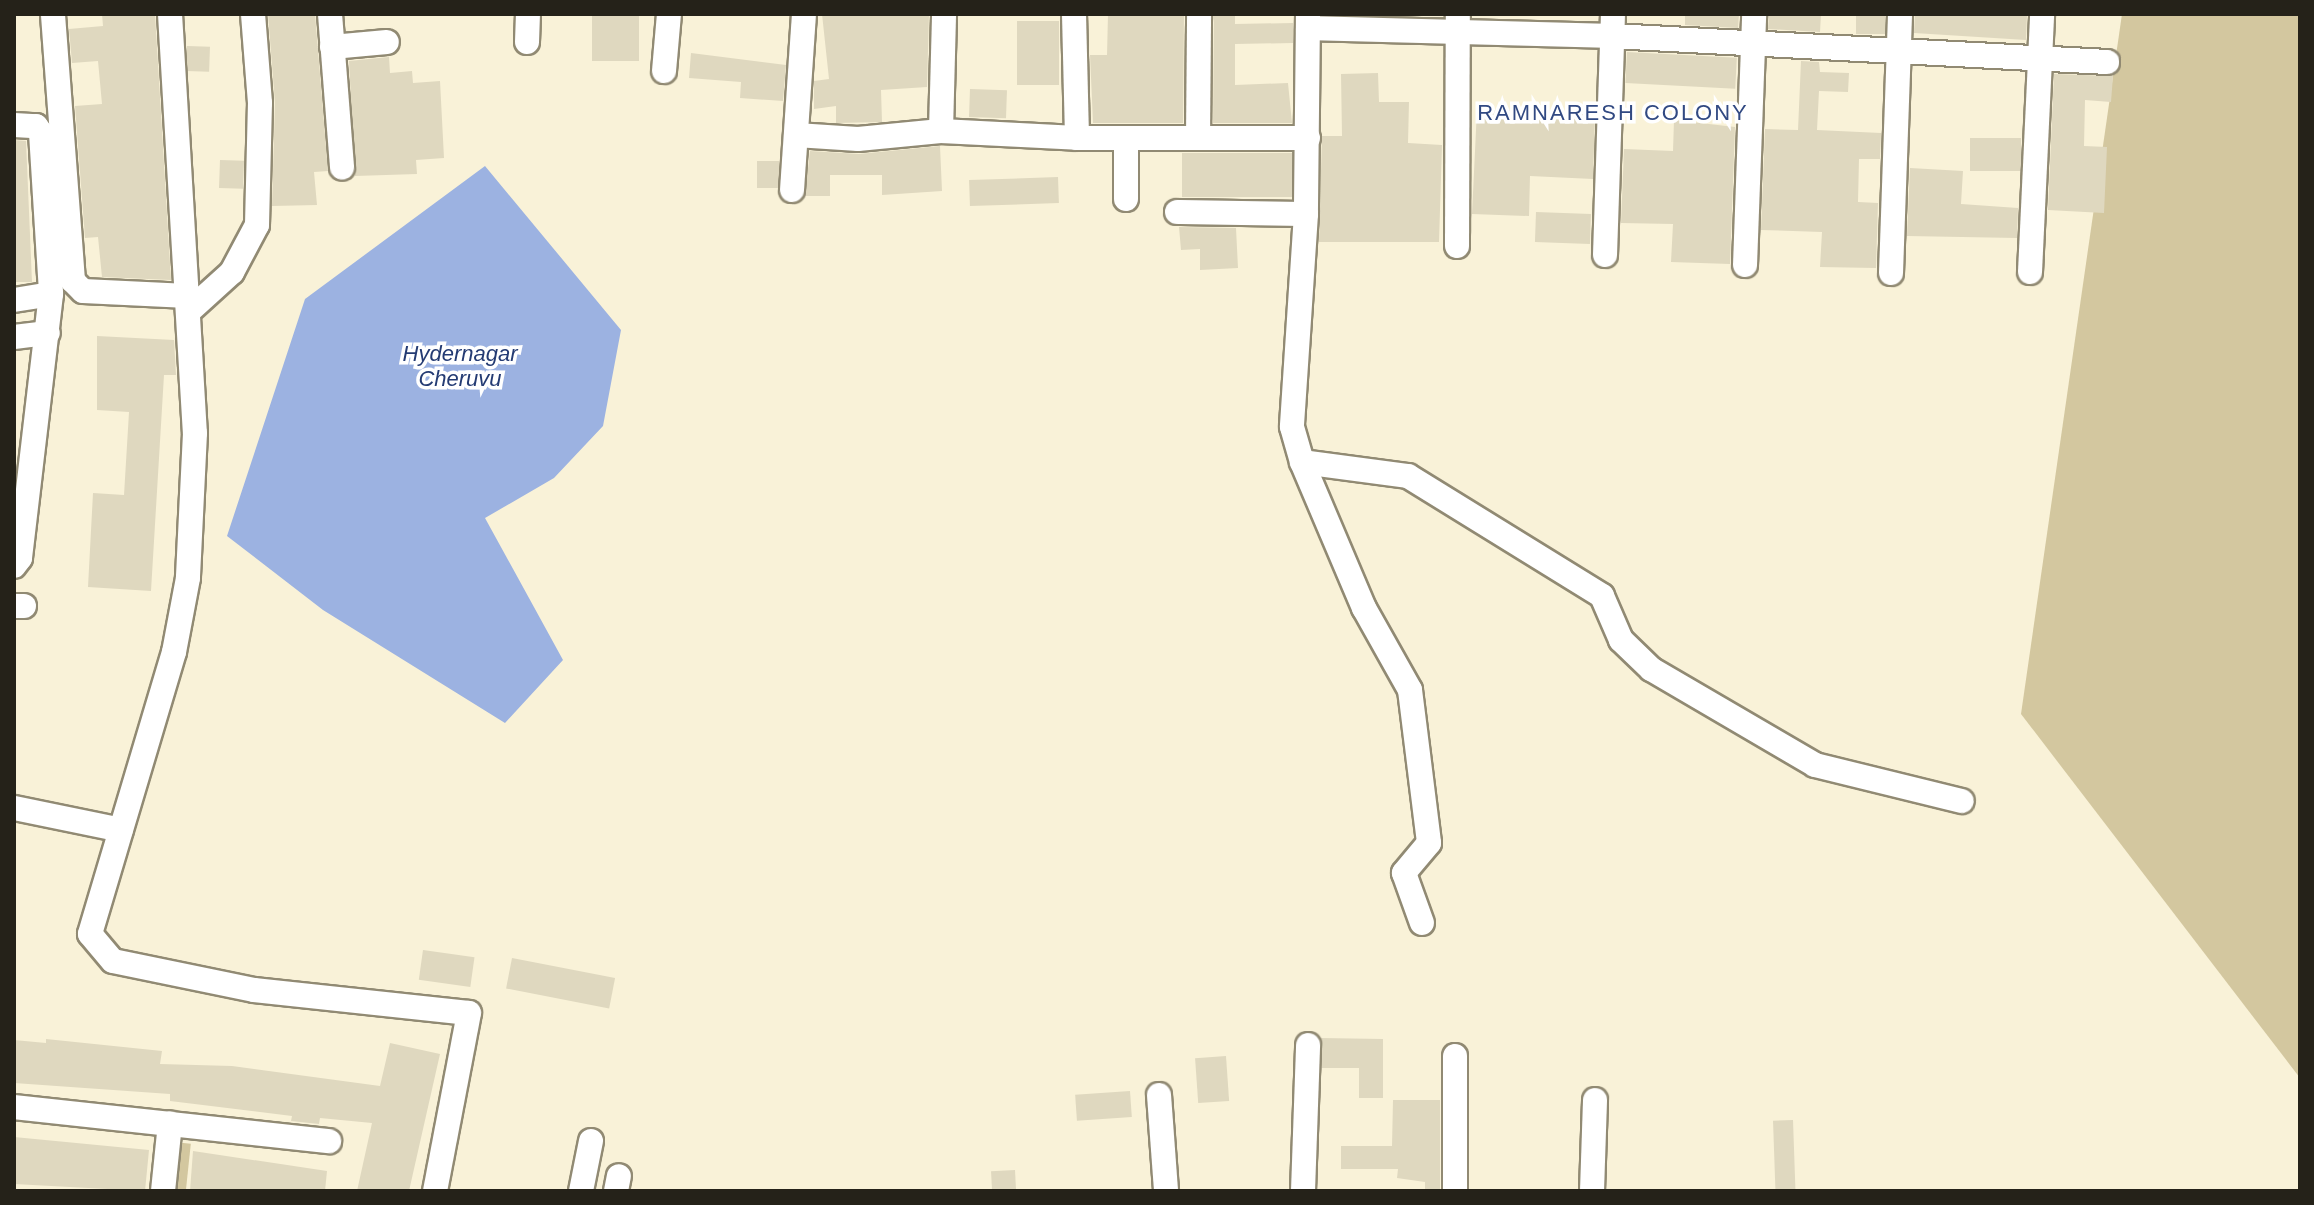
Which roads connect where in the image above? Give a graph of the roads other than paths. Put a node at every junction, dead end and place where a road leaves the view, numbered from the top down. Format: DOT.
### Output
graph roads {
  1 [pos="170,14"];
  2 [pos="253,14"];
  3 [pos="330,14"];
  4 [pos="528,14"];
  5 [pos="669,14"];
  6 [pos="804,14"];
  7 [pos="944,14"];
  8 [pos="1074,14"];
  9 [pos="1199,14"];
  10 [pos="1754,14"];
  11 [pos="1900,14"];
  12 [pos="2042,14"];
  13 [pos="53,15"];
  14 [pos="1308,21"];
  15 [pos="1459,23"];
  16 [pos="1613,25"];
  17 [pos="387,42"];
  18 [pos="527,42"];
  19 [pos="1753,45"];
  20 [pos="332,47"];
  21 [pos="1900,50"];
  22 [pos="2040,59"];
  23 [pos="2107,62"];
  24 [pos="664,71"];
  25 [pos="14,125"];
  26 [pos="941,131"];
  27 [pos="796,135"];
  28 [pos="1077,138"];
  29 [pos="1126,138"];
  30 [pos="1198,138"];
  31 [pos="1308,138"];
  32 [pos="342,168"];
  33 [pos="792,190"];
  34 [pos="1126,199"];
  35 [pos="1177,212"];
  36 [pos="1306,214"];
  37 [pos="1457,246"];
  38 [pos="1605,255"];
  39 [pos="1745,265"];
  40 [pos="2030,272"];
  41 [pos="1891,273"];
  42 [pos="51,294"];
  43 [pos="14,300"];
  44 [pos="188,303"];
  45 [pos="48,333"];
  46 [pos="14,337"];
  47 [pos="1302,462"];
  48 [pos="14,566"];
  49 [pos="1962,801"];
  50 [pos="14,808"];
  51 [pos="121,830"];
  52 [pos="1422,923"];
  53 [pos="1308,1045"];
  54 [pos="1455,1056"];
  55 [pos="1159,1095"];
  56 [pos="1595,1100"];
  57 [pos="14,1107"];
  58 [pos="170,1123"];
  59 [pos="329,1141"];
  60 [pos="591,1141"];
  61 [pos="163,1191"];
  62 [pos="435,1191"];
  63 [pos="581,1191"];
  64 [pos="1166,1191"];
  65 [pos="1303,1191"];
  66 [pos="1455,1191"];
  67 [pos="1592,1191"];
  1 -- 44 [label="street"];
  2 -- 44 [label="street"];
  3 -- 20 [label="street"];
  4 -- 18 [label="street"];
  5 -- 24 [label="street"];
  6 -- 27 [label="street"];
  7 -- 26 [label="street"];
  8 -- 28 [label="street"];
  9 -- 30 [label="street"];
  10 -- 19 [label="street"];
  11 -- 21 [label="street"];
  12 -- 22 [label="street"];
  13 -- 44 [label="street"];
  14 -- 15 [label="street"];
  14 -- 31 [label="street"];
  15 -- 16 [label="street"];
  15 -- 37 [label="street"];
  16 -- 19 [label="street"];
  16 -- 38 [label="street"];
  17 -- 20 [label="street"];
  19 -- 21 [label="street"];
  19 -- 39 [label="street"];
  20 -- 32 [label="street"];
  21 -- 22 [label="street"];
  21 -- 41 [label="street"];
  22 -- 23 [label="street"];
  22 -- 40 [label="street"];
  25 -- 42 [label="street"];
  26 -- 27 [label="street"];
  26 -- 28 [label="street"];
  27 -- 33 [label="street"];
  28 -- 29 [label="street"];
  29 -- 30 [label="street"];
  29 -- 34 [label="street"];
  30 -- 31 [label="street"];
  31 -- 36 [label="street"];
  35 -- 36 [label="street"];
  36 -- 47 [label="street"];
  42 -- 43 [label="street"];
  42 -- 45 [label="street"];
  44 -- 51 [label="street"];
  45 -- 46 [label="street"];
  45 -- 48 [label="street"];
  47 -- 49 [label="street"];
  47 -- 52 [label="street"];
  50 -- 51 [label="street"];
  51 -- 62 [label="street"];
  53 -- 65 [label="street"];
  54 -- 66 [label="street"];
  55 -- 64 [label="street"];
  56 -- 67 [label="street"];
  57 -- 58 [label="street"];
  58 -- 59 [label="street"];
  58 -- 61 [label="street"];
  60 -- 63 [label="street"];
}
